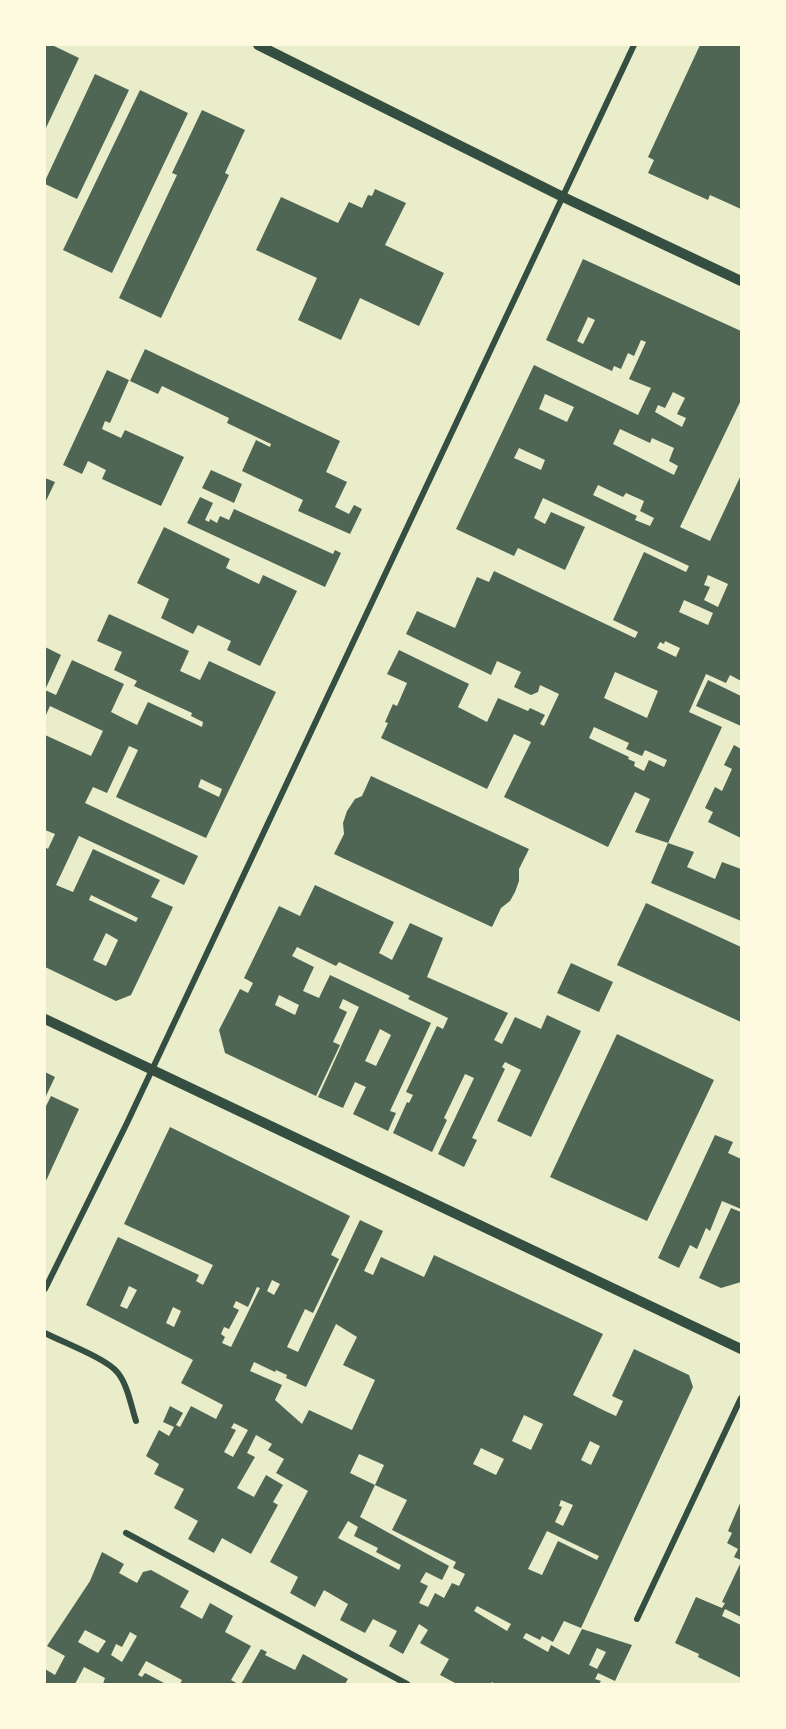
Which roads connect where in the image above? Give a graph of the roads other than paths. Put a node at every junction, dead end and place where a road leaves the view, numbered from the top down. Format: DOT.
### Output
graph roads {
  1 [pos="258,45"];
  2 [pos="634,45"];
  3 [pos="561,196"];
  4 [pos="741,281"];
  5 [pos="45,1019"];
  6 [pos="152,1070"];
  7 [pos="45,1289"];
  8 [pos="45,1333"];
  9 [pos="741,1350"];
  10 [pos="741,1398"];
  11 [pos="136,1421"];
  12 [pos="126,1533"];
  13 [pos="637,1619"];
  14 [pos="405,1684"];
  1 -- 3 [label="street"];
  2 -- 3 [label="street"];
  3 -- 4 [label="street"];
  3 -- 6 [label="street"];
  5 -- 6 [label="street"];
  6 -- 7 [label="street"];
  6 -- 9 [label="street"];
  8 -- 11 [label="street"];
  10 -- 13 [label="street"];
  12 -- 14 [label="street"];
}
